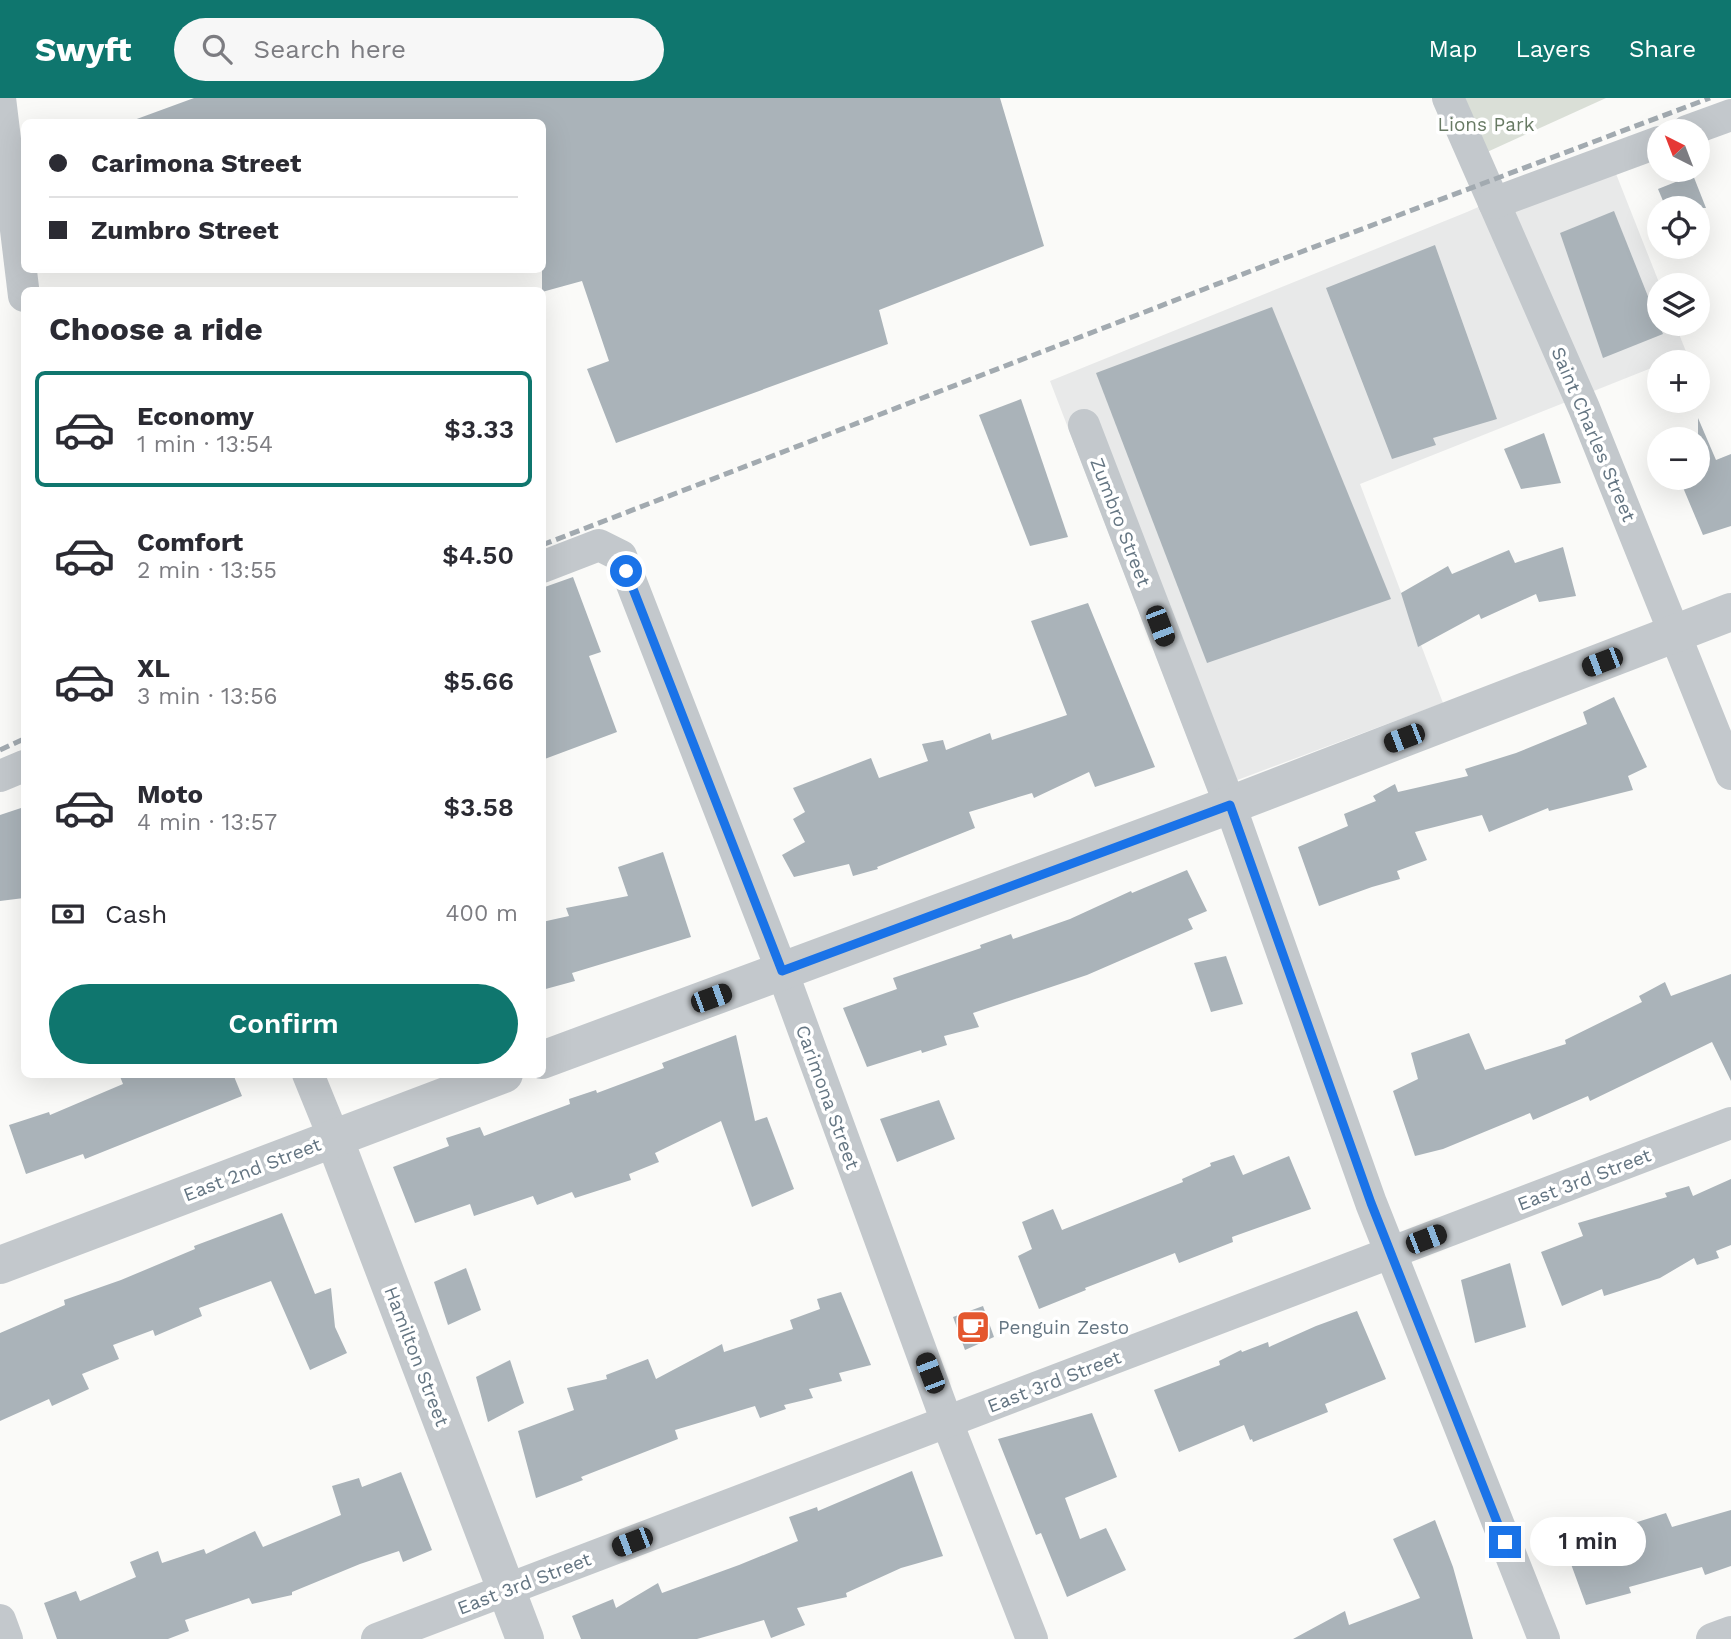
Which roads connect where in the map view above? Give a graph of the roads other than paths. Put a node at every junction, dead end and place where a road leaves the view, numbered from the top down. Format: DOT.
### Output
graph roads {
  1 [pos="0,98"];
  2 [pos="1448,98"];
  3 [pos="1731,115"];
  4 [pos="1710,123"];
  5 [pos="1647,146"];
  6 [pos="1494,203"];
  7 [pos="21,271"];
  8 [pos="1084,425"];
  9 [pos="546,565"];
  10 [pos="1731,612"];
  11 [pos="1675,634"];
  12 [pos="21,767"];
  13 [pos="1731,774"];
  14 [pos="0,776"];
  15 [pos="1230,805"];
  16 [pos="782,971"];
  17 [pos="546,1059"];
  18 [pos="310,1078"];
  19 [pos="493,1078"];
  20 [pos="1731,1123"];
  21 [pos="334,1138"];
  22 [pos="1390,1253"];
  23 [pos="0,1265"];
  24 [pos="947,1422"];
  25 [pos="506,1590"];
  26 [pos="0,1620"];
  27 [pos="1731,1632"];
  28 [pos="7,1639"];
  29 [pos="377,1639"];
  30 [pos="525,1639"];
  31 [pos="1032,1639"];
  32 [pos="1544,1639"];
  33 [pos="1712,1639"];
  1 -- 7 [label="street"];
  2 -- 6 [label="street, Saint Charles Street"];
  3 -- 4 [label="street"];
  5 -- 6 [label="street"];
  6 -- 11 [label="street, Saint Charles Street"];
  8 -- 15 [label="street, Zumbro Street"];
  9 -- 16 [label="street, Carimona Street"];
  10 -- 11 [label="street"];
  11 -- 13 [label="street, Saint Charles Street"];
  11 -- 15 [label="street"];
  12 -- 14 [label="street"];
  15 -- 16 [label="street"];
  15 -- 22 [label="street, Zumbro Street"];
  16 -- 17 [label="street"];
  16 -- 24 [label="street, Carimona Street"];
  18 -- 21 [label="street, Hamilton Street"];
  19 -- 21 [label="street, East 2nd Street"];
  20 -- 22 [label="street, East 3rd Street"];
  21 -- 23 [label="street, East 2nd Street"];
  21 -- 25 [label="street, Hamilton Street"];
  22 -- 24 [label="street, East 3rd Street"];
  22 -- 32 [label="street, Zumbro Street"];
  24 -- 25 [label="street, East 3rd Street"];
  24 -- 31 [label="street, Carimona Street"];
  25 -- 29 [label="street, East 3rd Street"];
  25 -- 30 [label="street, Hamilton Street"];
  26 -- 28 [label="street"];
  27 -- 33 [label="street"];
}
